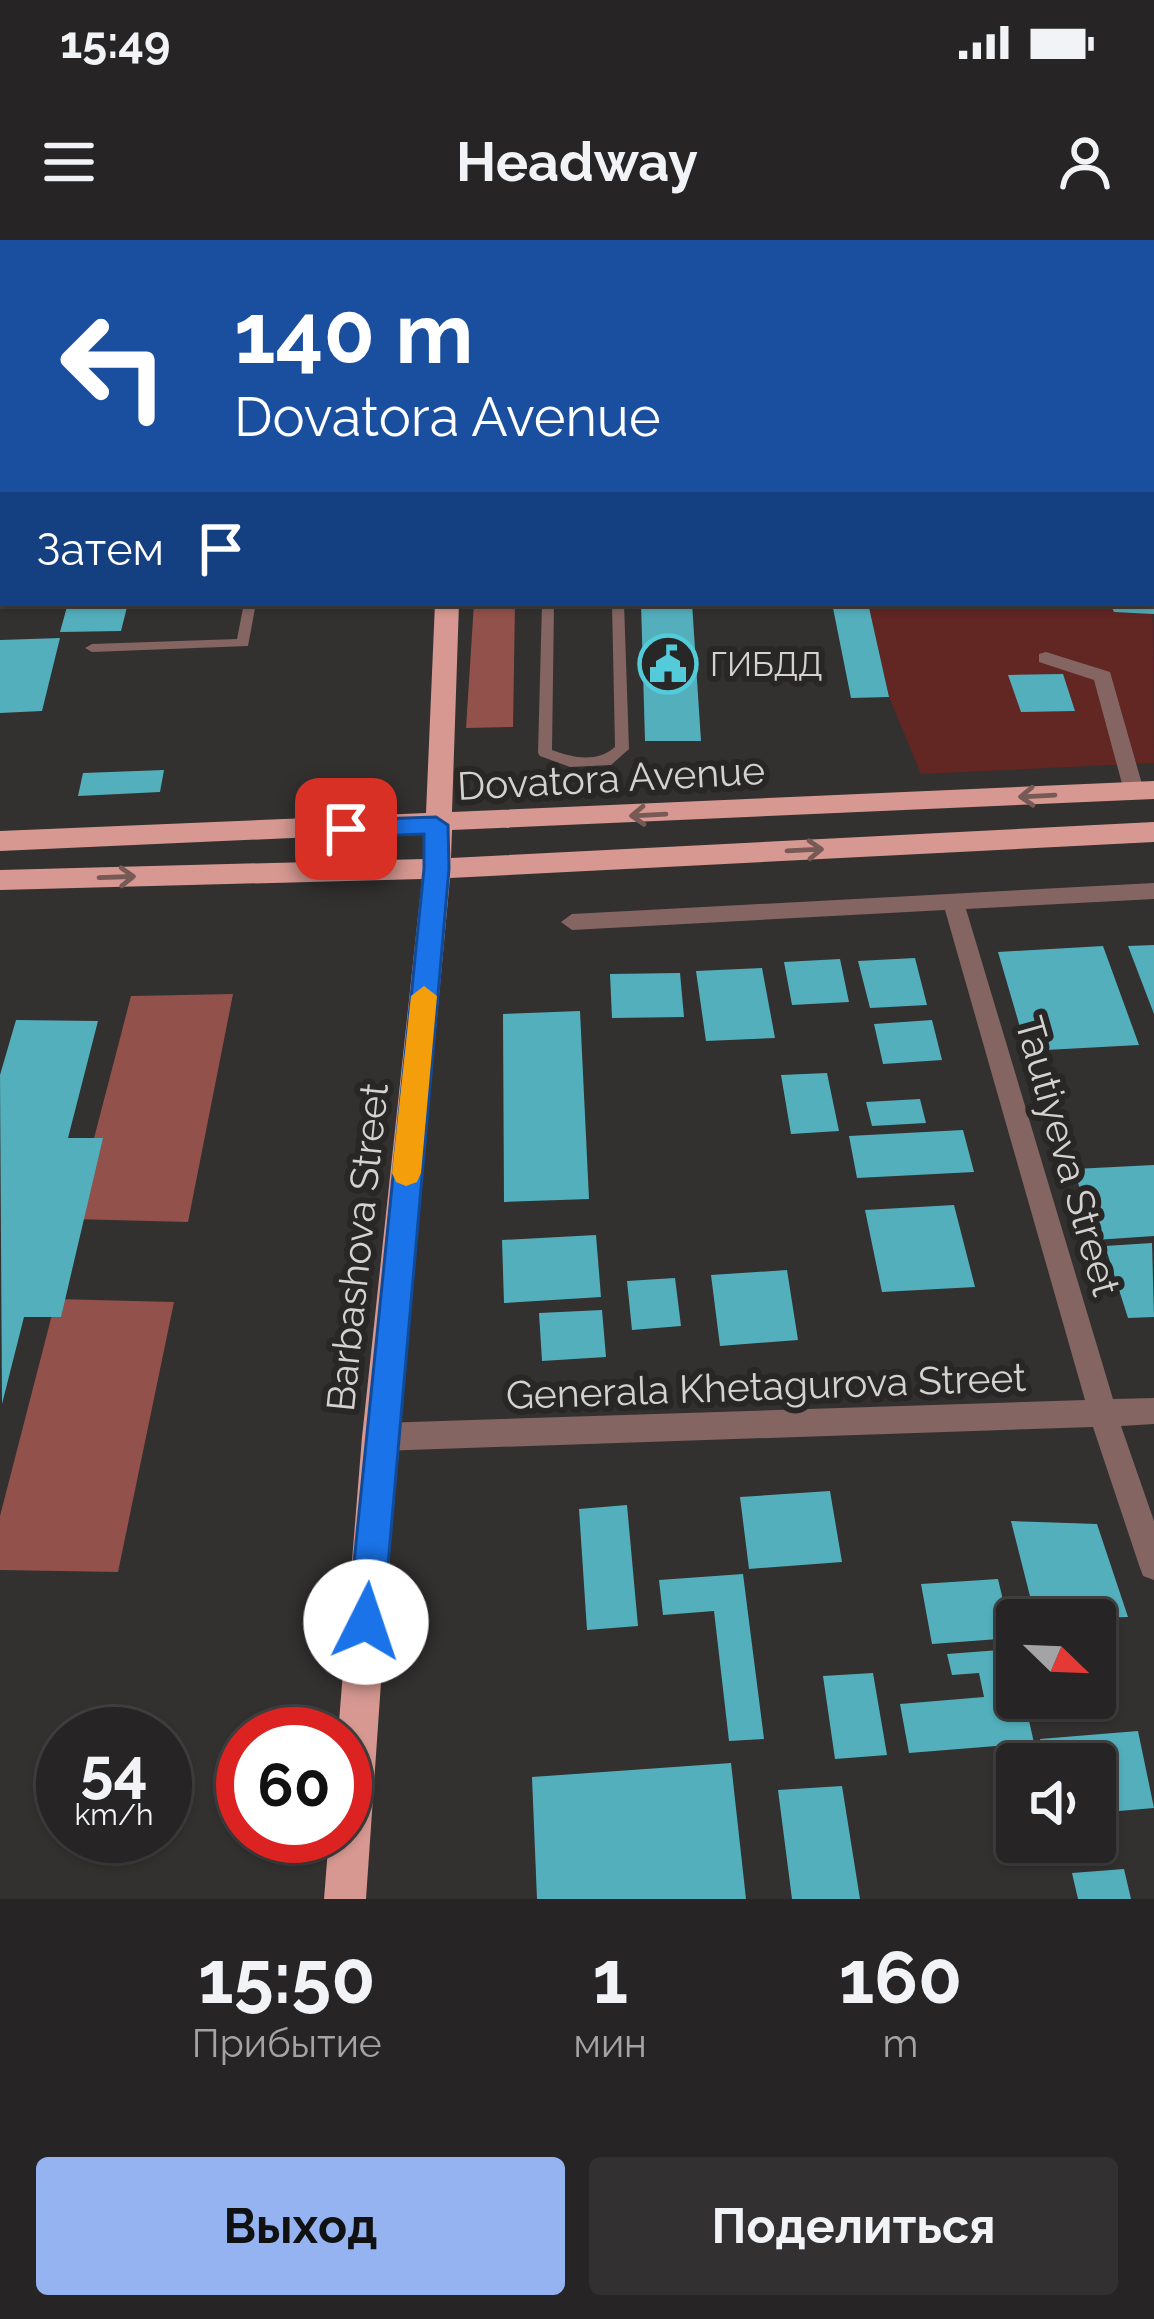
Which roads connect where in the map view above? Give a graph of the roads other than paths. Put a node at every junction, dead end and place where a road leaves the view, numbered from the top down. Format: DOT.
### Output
graph roads {
  1 [pos="249,606"];
  2 [pos="447,606"];
  3 [pos="548,606"];
  4 [pos="618,606"];
  5 [pos="92,648"];
  6 [pos="1046,658"];
  7 [pos="1144,791"];
  8 [pos="436,825"];
  9 [pos="1154,832"];
  10 [pos="0,841"];
  11 [pos="436,869"];
  12 [pos="0,880"];
  13 [pos="1154,891"];
  14 [pos="954,905"];
  15 [pos="572,922"];
  16 [pos="1154,1411"];
  17 [pos="1103,1414"];
  18 [pos="380,1437"];
  19 [pos="1154,1565"];
  20 [pos="345,1899"];
  1 -- 5 [label="lane"];
  2 -- 8 [label="main road, Barbashova Street"];
  3 -- 4 [label="lane"];
  6 -- 7 [label="street"];
  7 -- 8 [label="main road, Dovatora Avenue, one-way"];
  8 -- 10 [label="main road, Dovatora Avenue"];
  8 -- 11 [label="main road, Barbashova Street"];
  11 -- 9 [label="main road, Dovatora Avenue, one-way"];
  12 -- 11 [label="main road, Dovatora Avenue, one-way"];
  11 -- 18 [label="main road, Barbashova Street"];
  13 -- 14 [label="street"];
  14 -- 15 [label="street"];
  14 -- 17 [label="street, Tautiyeva Street"];
  16 -- 17 [label="street, Generala Khetagurova Street"];
  17 -- 18 [label="street, Generala Khetagurova Street"];
  17 -- 19 [label="street, Tautiyeva Street"];
  18 -- 20 [label="main road, Barbashova Street"];
}
